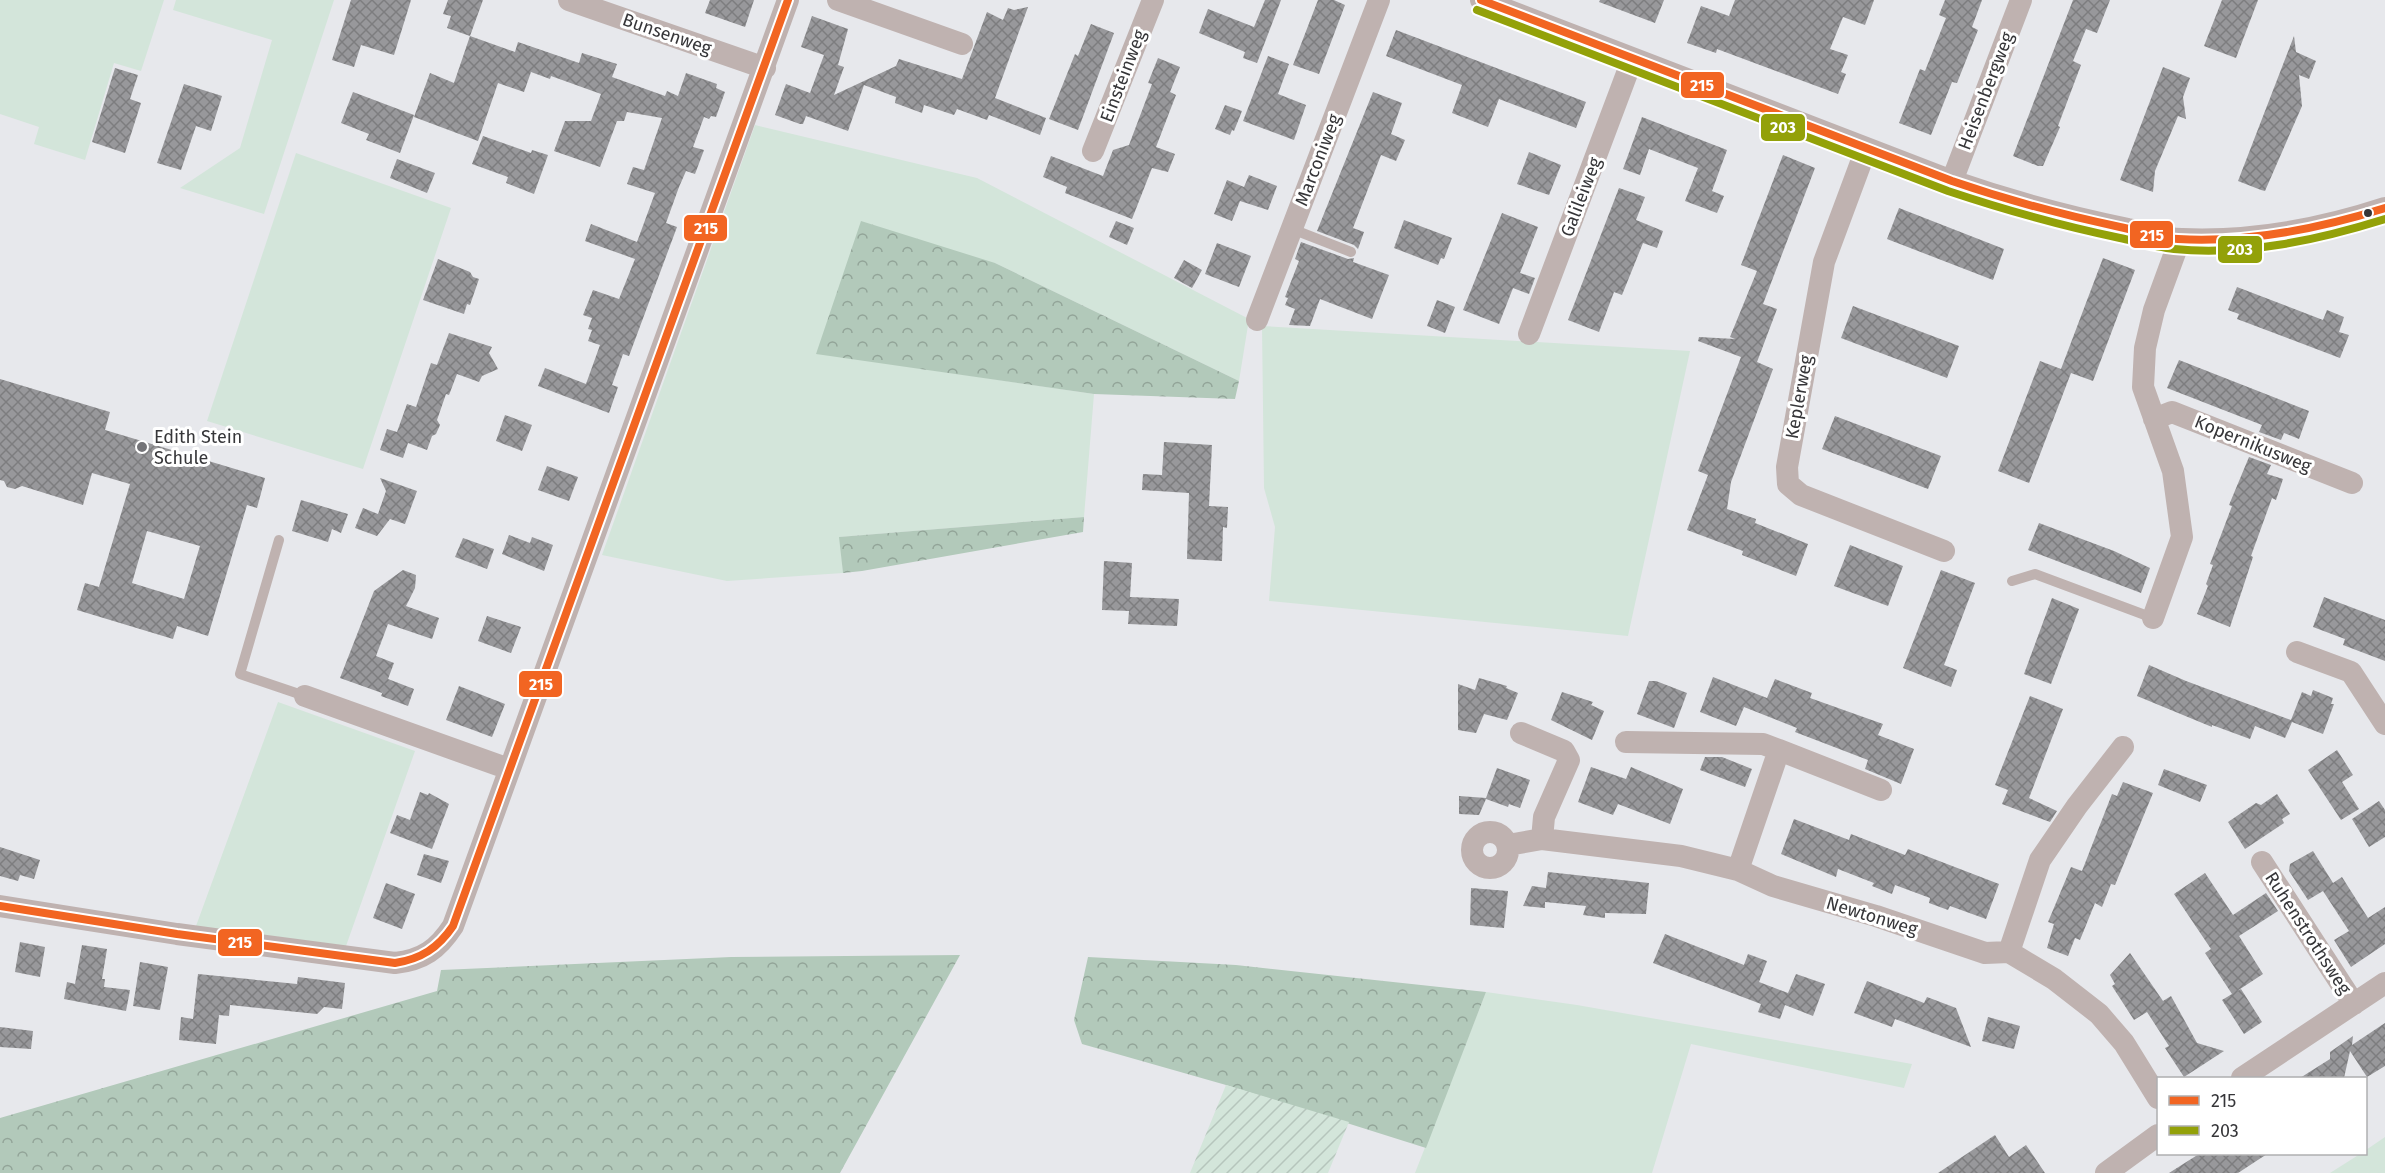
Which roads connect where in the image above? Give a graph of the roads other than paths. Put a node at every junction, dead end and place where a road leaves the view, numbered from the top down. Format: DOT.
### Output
graph roads {
  1 [pos="569,0"];
  2 [pos="789,0"];
  3 [pos="838,0"];
  4 [pos="1153,0"];
  5 [pos="1379,0"];
  6 [pos="1481,0"];
  7 [pos="2021,0"];
  8 [pos="962,44"];
  9 [pos="1632,60"];
  10 [pos="765,68"];
  11 [pos="1866,149"];
  12 [pos="1094,151"];
  13 [pos="1952,182"];
  14 [pos="2385,208"];
  15 [pos="1292,229"];
  16 [pos="2180,239"];
  17 [pos="1351,252"];
  18 [pos="1257,320"];
  19 [pos="1529,334"];
  20 [pos="2154,419"];
  21 [pos="2352,483"];
  22 [pos="279,540"];
  23 [pos="1944,551"];
  24 [pos="2012,581"];
  25 [pos="2153,618"];
  26 [pos="2297,652"];
  27 [pos="305,696"];
  28 [pos="2385,724"];
  29 [pos="1521,733"];
  30 [pos="1626,742"];
  31 [pos="2123,747"];
  32 [pos="1779,750"];
  33 [pos="509,769"];
  34 [pos="1881,790"];
  35 [pos="1542,839"];
  36 [pos="1508,845"];
  37 [pos="2262,862"];
  38 [pos="1738,870"];
  39 [pos="0,906"];
  40 [pos="2009,952"];
  41 [pos="2385,983"];
  42 [pos="2354,1004"];
  43 [pos="2244,1077"];
  44 [pos="2157,1096"];
  45 [pos="2157,1136"];
  46 [pos="2106,1173"];
  1 -- 10 [label="street, Bunsenweg"];
  2 -- 10 [label="street"];
  3 -- 8 [label="street"];
  4 -- 12 [label="street, Einsteinweg"];
  5 -- 15 [label="street, Marconiweg"];
  6 -- 9 [label="street"];
  7 -- 13 [label="street, Heisenbergweg"];
  9 -- 11 [label="street"];
  9 -- 19 [label="street, Galileiweg"];
  10 -- 33 [label="street"];
  11 -- 13 [label="street"];
  11 -- 23 [label="street, Keplerweg"];
  13 -- 16 [label="street"];
  14 -- 16 [label="street"];
  15 -- 17 [label="lane"];
  15 -- 18 [label="street, Marconiweg"];
  16 -- 20 [label="street"];
  20 -- 21 [label="street, Kopernikusweg"];
  20 -- 25 [label="street"];
  22 -- 27 [label="lane"];
  24 -- 25 [label="lane"];
  26 -- 28 [label="street"];
  27 -- 33 [label="street"];
  29 -- 35 [label="street"];
  30 -- 32 [label="street"];
  31 -- 40 [label="street"];
  32 -- 34 [label="street"];
  32 -- 38 [label="street"];
  33 -- 39 [label="street"];
  35 -- 36 [label="street, Newtonweg"];
  35 -- 38 [label="street, Newtonweg"];
  37 -- 42 [label="street, Ruhenstrothsweg"];
  38 -- 40 [label="street, Newtonweg"];
  40 -- 44 [label="street, Newtonweg"];
  41 -- 42 [label="street, Ruhenstrothsweg"];
  42 -- 43 [label="street, Ruhenstrothsweg"];
  45 -- 46 [label="street"];
}
